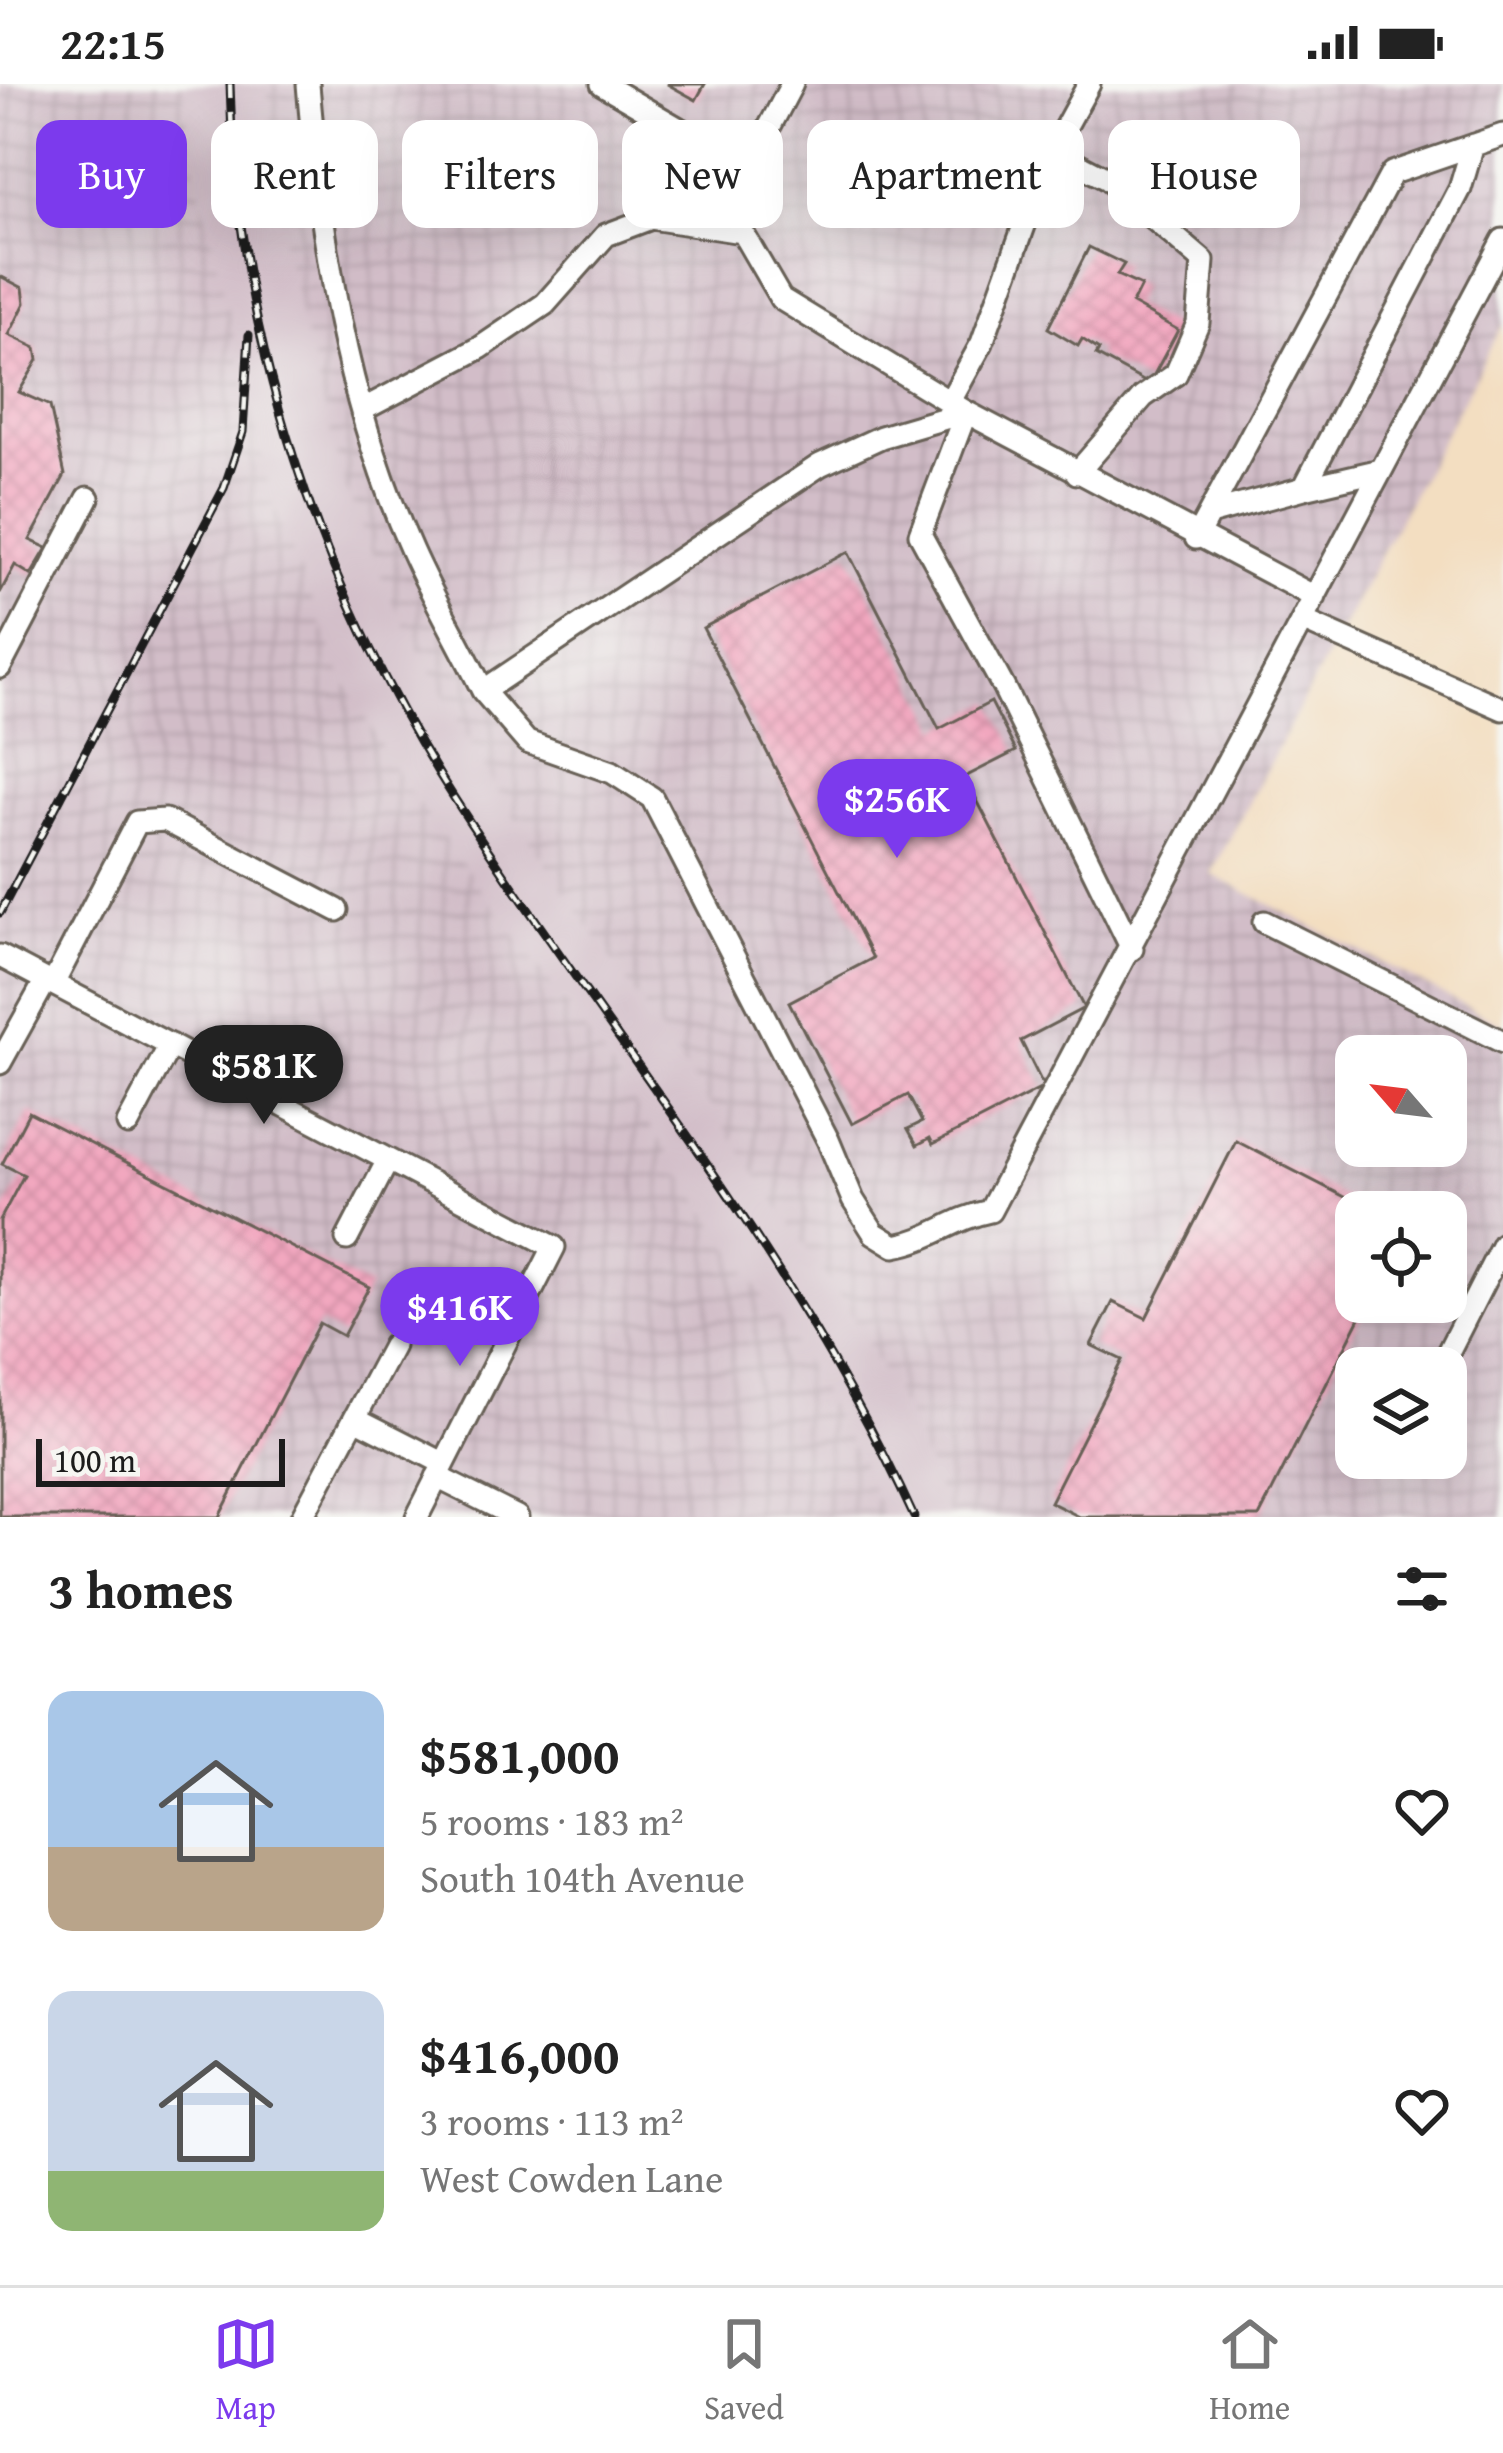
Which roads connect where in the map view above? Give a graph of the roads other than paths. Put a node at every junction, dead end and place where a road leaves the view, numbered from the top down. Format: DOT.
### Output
graph roads {
  1 [pos="308,84"];
  2 [pos="602,84"];
  3 [pos="792,84"];
  4 [pos="1089,84"];
  5 [pos="664,120"];
  6 [pos="773,120"];
  7 [pos="1070,120"];
  8 [pos="1503,135"];
  9 [pos="1473,145"];
  10 [pos="1084,167"];
  11 [pos="742,228"];
  12 [pos="1025,228"];
  13 [pos="742,232"];
  14 [pos="1503,240"];
  15 [pos="958,408"];
  16 [pos="364,409"];
  17 [pos="1381,470"];
  18 [pos="1077,473"];
  19 [pos="1304,488"];
  20 [pos="88,498"];
  21 [pos="1209,514"];
  22 [pos="1196,538"];
  23 [pos="1315,597"];
  24 [pos="1304,621"];
  25 [pos="0,667"];
  26 [pos="483,691"];
  27 [pos="1503,709"];
  28 [pos="337,910"];
  29 [pos="1264,922"];
  30 [pos="1132,949"];
  31 [pos="0,956"];
  32 [pos="50,982"];
  33 [pos="1503,1042"];
  34 [pos="170,1045"];
  35 [pos="0,1063"];
  36 [pos="128,1124"];
  37 [pos="388,1160"];
  38 [pos="347,1239"];
  39 [pos="1503,1244"];
  40 [pos="393,1346"];
  41 [pos="1451,1347"];
  42 [pos="355,1418"];
  43 [pos="440,1470"];
  44 [pos="302,1517"];
  45 [pos="417,1517"];
  46 [pos="517,1517"];
  1 -- 16 [label="street"];
  2 -- 5 [label="street"];
  3 -- 6 [label="street"];
  4 -- 7 [label="street"];
  8 -- 9 [label="street"];
  9 -- 19 [label="street"];
  9 -- 21 [label="street"];
  10 -- 18 [label="street"];
  11 -- 13 [label="street"];
  12 -- 15 [label="street"];
  13 -- 15 [label="street"];
  13 -- 16 [label="street"];
  14 -- 17 [label="street"];
  15 -- 18 [label="street"];
  15 -- 26 [label="street"];
  15 -- 30 [label="street"];
  16 -- 26 [label="street"];
  17 -- 19 [label="street"];
  17 -- 23 [label="street"];
  18 -- 22 [label="street"];
  19 -- 21 [label="street"];
  20 -- 25 [label="street"];
  21 -- 22 [label="street"];
  22 -- 23 [label="street"];
  23 -- 24 [label="street"];
  24 -- 27 [label="street"];
  24 -- 30 [label="street"];
  26 -- 30 [label="street"];
  28 -- 32 [label="street"];
  29 -- 33 [label="street"];
  31 -- 32 [label="street"];
  32 -- 34 [label="street"];
  32 -- 35 [label="street"];
  34 -- 36 [label="street"];
  34 -- 37 [label="street"];
  37 -- 38 [label="street"];
  37 -- 43 [label="street"];
  39 -- 41 [label="street"];
  40 -- 42 [label="street"];
  42 -- 43 [label="street"];
  42 -- 44 [label="street"];
  43 -- 45 [label="street"];
  43 -- 46 [label="street"];
}
